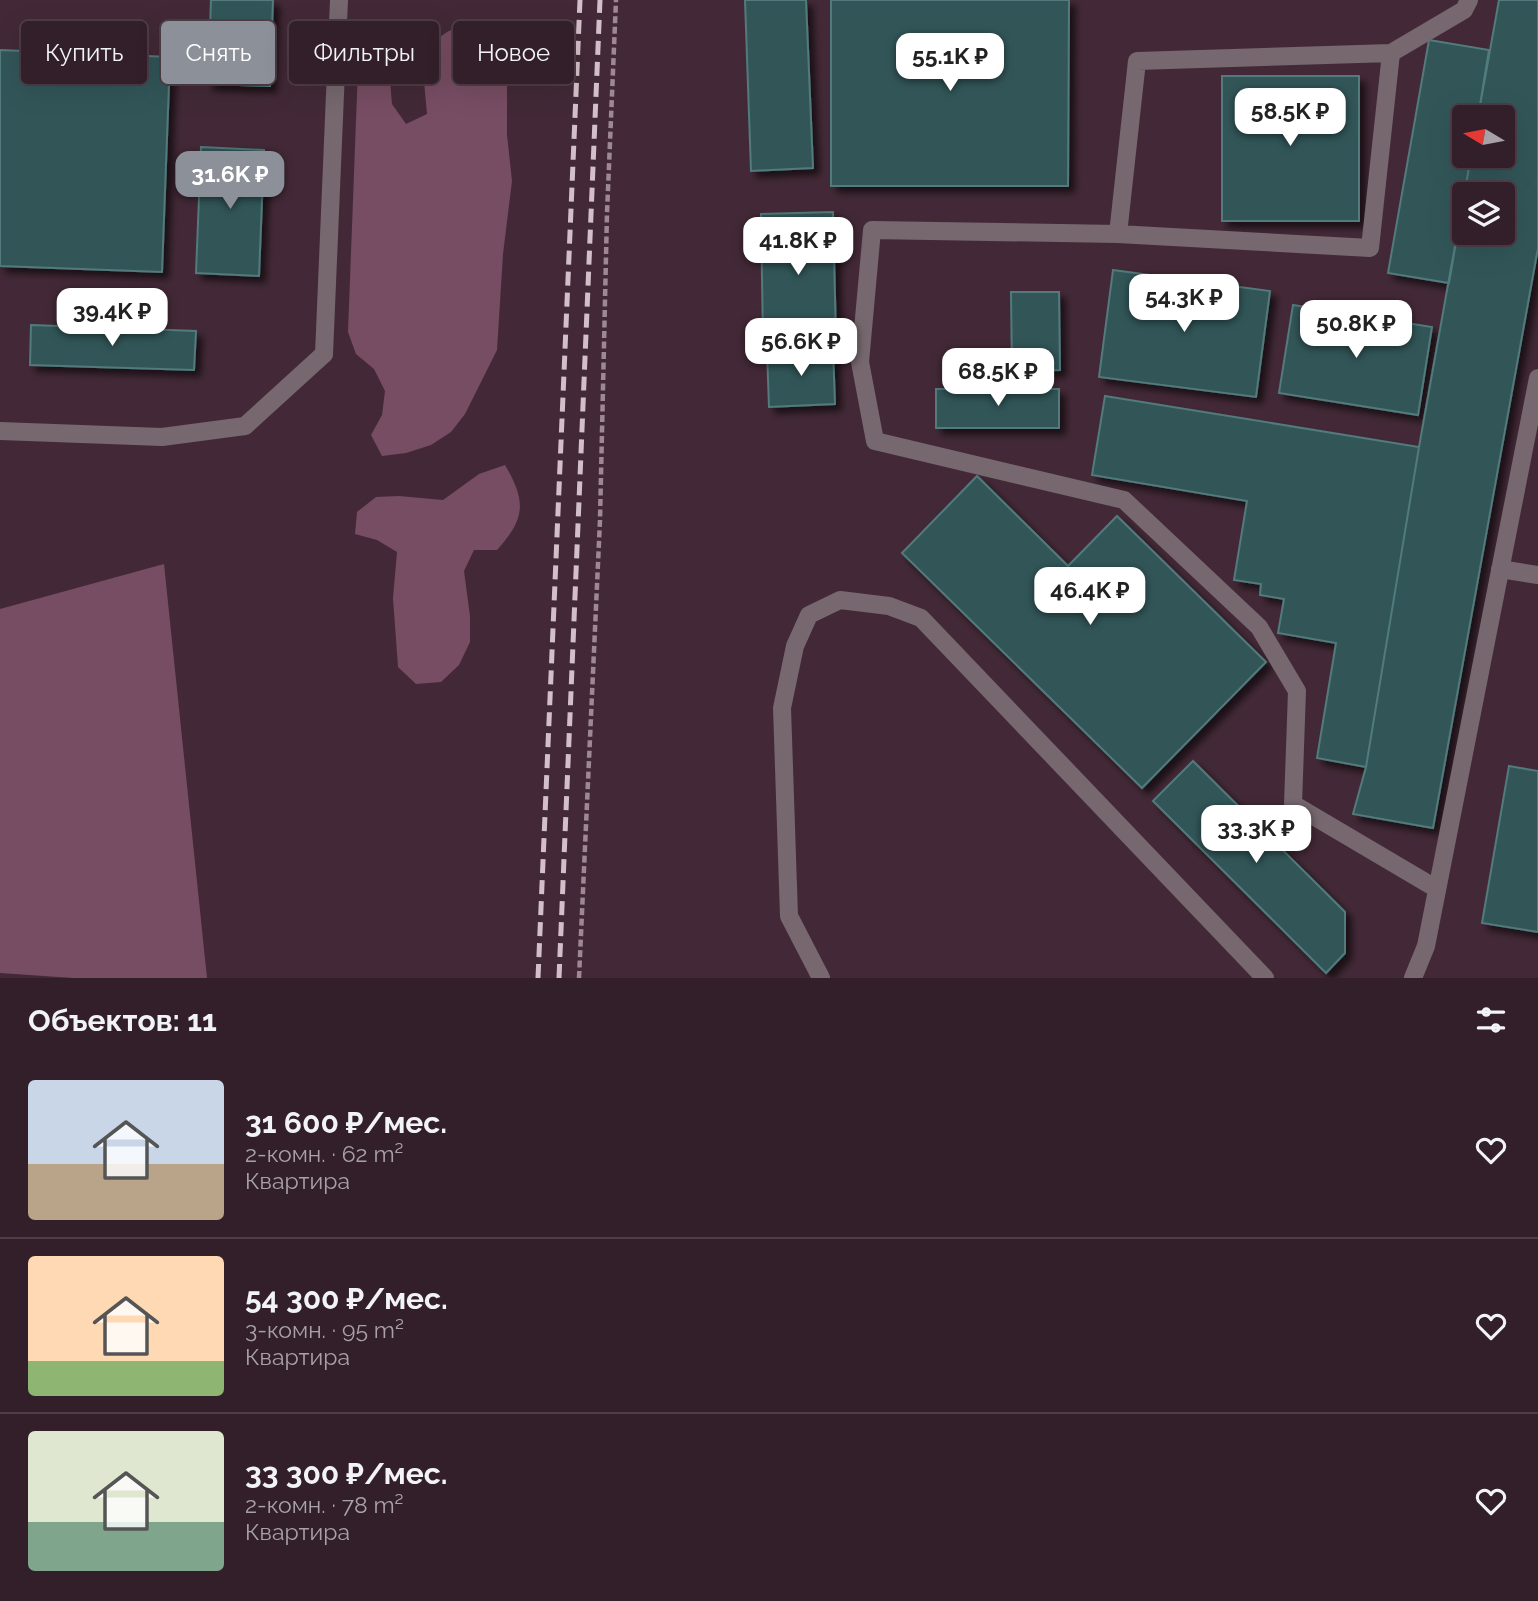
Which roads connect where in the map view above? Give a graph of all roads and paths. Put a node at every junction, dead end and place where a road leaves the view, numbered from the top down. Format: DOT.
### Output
graph roads {
  1 [pos="339,0"];
  2 [pos="616,0"];
  3 [pos="1469,0"];
  4 [pos="1391,52"];
  5 [pos="1118,234"];
  6 [pos="1538,378"];
  7 [pos="0,431"];
  8 [pos="1500,569"];
  9 [pos="1538,575"];
  10 [pos="1437,889"];
  11 [pos="579,978"];
  12 [pos="821,978"];
  13 [pos="1265,978"];
  14 [pos="1413,978"];
  1 -- 7 [label="street"];
  2 -- 11 [label="path"];
  3 -- 4 [label="street"];
  4 -- 5 [label="street"];
  4 -- 5 [label="street"];
  5 -- 10 [label="street"];
  6 -- 8 [label="street"];
  8 -- 9 [label="street"];
  8 -- 10 [label="street"];
  10 -- 14 [label="street"];
  12 -- 13 [label="street"];
}
